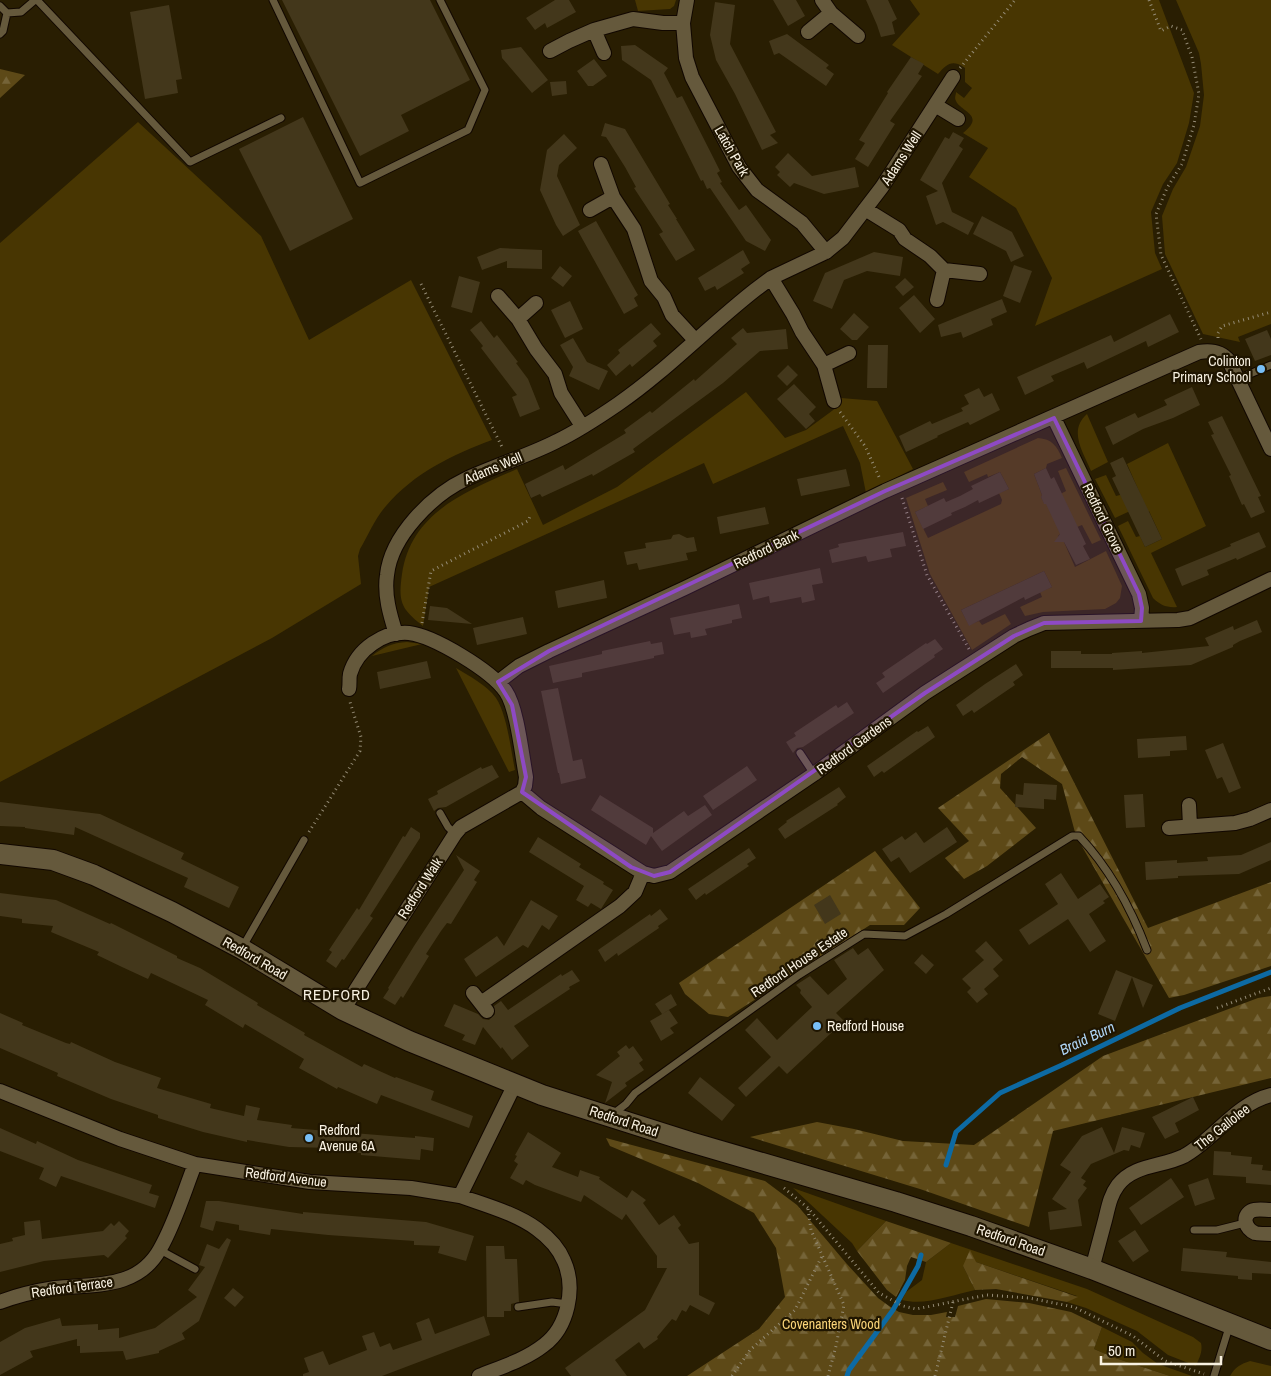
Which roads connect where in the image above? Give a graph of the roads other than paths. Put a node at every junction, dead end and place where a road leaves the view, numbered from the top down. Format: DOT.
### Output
graph roads {
  1 [pos="36,0"];
  2 [pos="273,0"];
  3 [pos="440,0"];
  4 [pos="687,0"];
  5 [pos="822,0"];
  6 [pos="0,6"];
  7 [pos="831,12"];
  8 [pos="7,13"];
  9 [pos="684,23"];
  10 [pos="594,30"];
  11 [pos="808,32"];
  12 [pos="0,34"];
  13 [pos="858,36"];
  14 [pos="550,52"];
  15 [pos="604,53"];
  16 [pos="953,77"];
  17 [pos="935,105"];
  18 [pos="281,118"];
  19 [pos="958,119"];
  20 [pos="600,164"];
  21 [pos="613,197"];
  22 [pos="865,209"];
  23 [pos="590,210"];
  24 [pos="826,252"];
  25 [pos="944,270"];
  26 [pos="980,274"];
  27 [pos="772,278"];
  28 [pos="498,296"];
  29 [pos="937,300"];
  30 [pos="536,304"];
  31 [pos="518,320"];
  32 [pos="695,340"];
  33 [pos="849,353"];
  34 [pos="824,365"];
  35 [pos="1271,365"];
  36 [pos="1238,379"];
  37 [pos="834,401"];
  38 [pos="1054,418"];
  39 [pos="582,426"];
  40 [pos="1271,449"];
  41 [pos="1271,580"];
  42 [pos="1141,621"];
  43 [pos="396,634"];
  44 [pos="498,682"];
  45 [pos="349,689"];
  46 [pos="800,753"];
  47 [pos="814,774"];
  48 [pos="522,792"];
  49 [pos="1189,805"];
  50 [pos="1271,810"];
  51 [pos="440,813"];
  52 [pos="1190,826"];
  53 [pos="1169,828"];
  54 [pos="454,834"];
  55 [pos="304,840"];
  56 [pos="0,854"];
  57 [pos="643,873"];
  58 [pos="242,949"];
  59 [pos="1147,950"];
  60 [pos="480,1003"];
  61 [pos="342,1010"];
  62 [pos="515,1084"];
  63 [pos="0,1091"];
  64 [pos="1271,1095"];
  65 [pos="611,1116"];
  66 [pos="195,1164"];
  67 [pos="460,1196"];
  68 [pos="1271,1210"];
  69 [pos="1245,1223"];
  70 [pos="1194,1230"];
  71 [pos="1271,1234"];
  72 [pos="160,1250"];
  73 [pos="195,1269"];
  74 [pos="1092,1269"];
  75 [pos="0,1302"];
  76 [pos="568,1304"];
  77 [pos="518,1307"];
  78 [pos="1230,1324"];
  79 [pos="1271,1340"];
  80 [pos="479,1376"];
  81 [pos="1214,1376"];
  1 -- 8 [label="lane"];
  1 -- 18 [label="lane"];
  2 -- 3 [label="lane"];
  4 -- 9 [label="street, Latch Park"];
  5 -- 7 [label="street"];
  6 -- 8 [label="lane"];
  7 -- 11 [label="street"];
  7 -- 13 [label="street"];
  8 -- 12 [label="lane"];
  9 -- 10 [label="street"];
  9 -- 24 [label="street, Latch Park"];
  10 -- 14 [label="street"];
  10 -- 15 [label="street"];
  16 -- 17 [label="street, Adams Well"];
  17 -- 19 [label="street"];
  17 -- 22 [label="street, Adams Well"];
  20 -- 21 [label="street"];
  21 -- 23 [label="street"];
  21 -- 32 [label="street"];
  22 -- 24 [label="street, Adams Well"];
  22 -- 25 [label="street"];
  24 -- 27 [label="street, Adams Well"];
  25 -- 26 [label="street"];
  25 -- 29 [label="street"];
  27 -- 32 [label="street, Adams Well"];
  27 -- 34 [label="street"];
  28 -- 31 [label="street"];
  30 -- 31 [label="street"];
  31 -- 39 [label="street"];
  32 -- 39 [label="street, Adams Well"];
  33 -- 34 [label="street"];
  34 -- 37 [label="street"];
  35 -- 36 [label="lane"];
  36 -- 38 [label="street, Redford Bank"];
  36 -- 40 [label="street"];
  38 -- 42 [label="street, Redford Grove"];
  38 -- 44 [label="street, Redford Bank"];
  39 -- 43 [label="street, Adams Well"];
  41 -- 42 [label="street, Redford Gardens"];
  42 -- 47 [label="street, Redford Gardens"];
  43 -- 44 [label="street"];
  43 -- 45 [label="street"];
  44 -- 48 [label="street"];
  46 -- 47 [label="lane"];
  47 -- 57 [label="street, Redford Gardens"];
  48 -- 54 [label="street, Redford Walk"];
  48 -- 57 [label="street"];
  49 -- 52 [label="street"];
  50 -- 52 [label="street"];
  51 -- 54 [label="lane"];
  52 -- 53 [label="street"];
  54 -- 61 [label="street, Redford Walk"];
  55 -- 58 [label="lane"];
  56 -- 58 [label="main road, Redford Road"];
  57 -- 60 [label="street"];
  58 -- 61 [label="main road, Redford Road"];
  59 -- 65 [label="lane, Redford House Estate"];
  61 -- 62 [label="main road, Redford Road"];
  62 -- 65 [label="main road, Redford Road"];
  62 -- 67 [label="street"];
  63 -- 66 [label="street, Redford Avenue"];
  64 -- 74 [label="street, The Gallolee"];
  65 -- 74 [label="main road, Redford Road"];
  66 -- 67 [label="street, Redford Avenue"];
  66 -- 72 [label="street, Redford Terrace"];
  67 -- 76 [label="street, Redford Avenue"];
  68 -- 69 [label="street"];
  69 -- 70 [label="lane"];
  69 -- 71 [label="street"];
  72 -- 73 [label="lane"];
  72 -- 75 [label="street, Redford Terrace"];
  74 -- 78 [label="main road, Redford Road"];
  76 -- 77 [label="lane"];
  76 -- 80 [label="street"];
  78 -- 79 [label="main road, Redford Road"];
  78 -- 81 [label="lane"];
}
